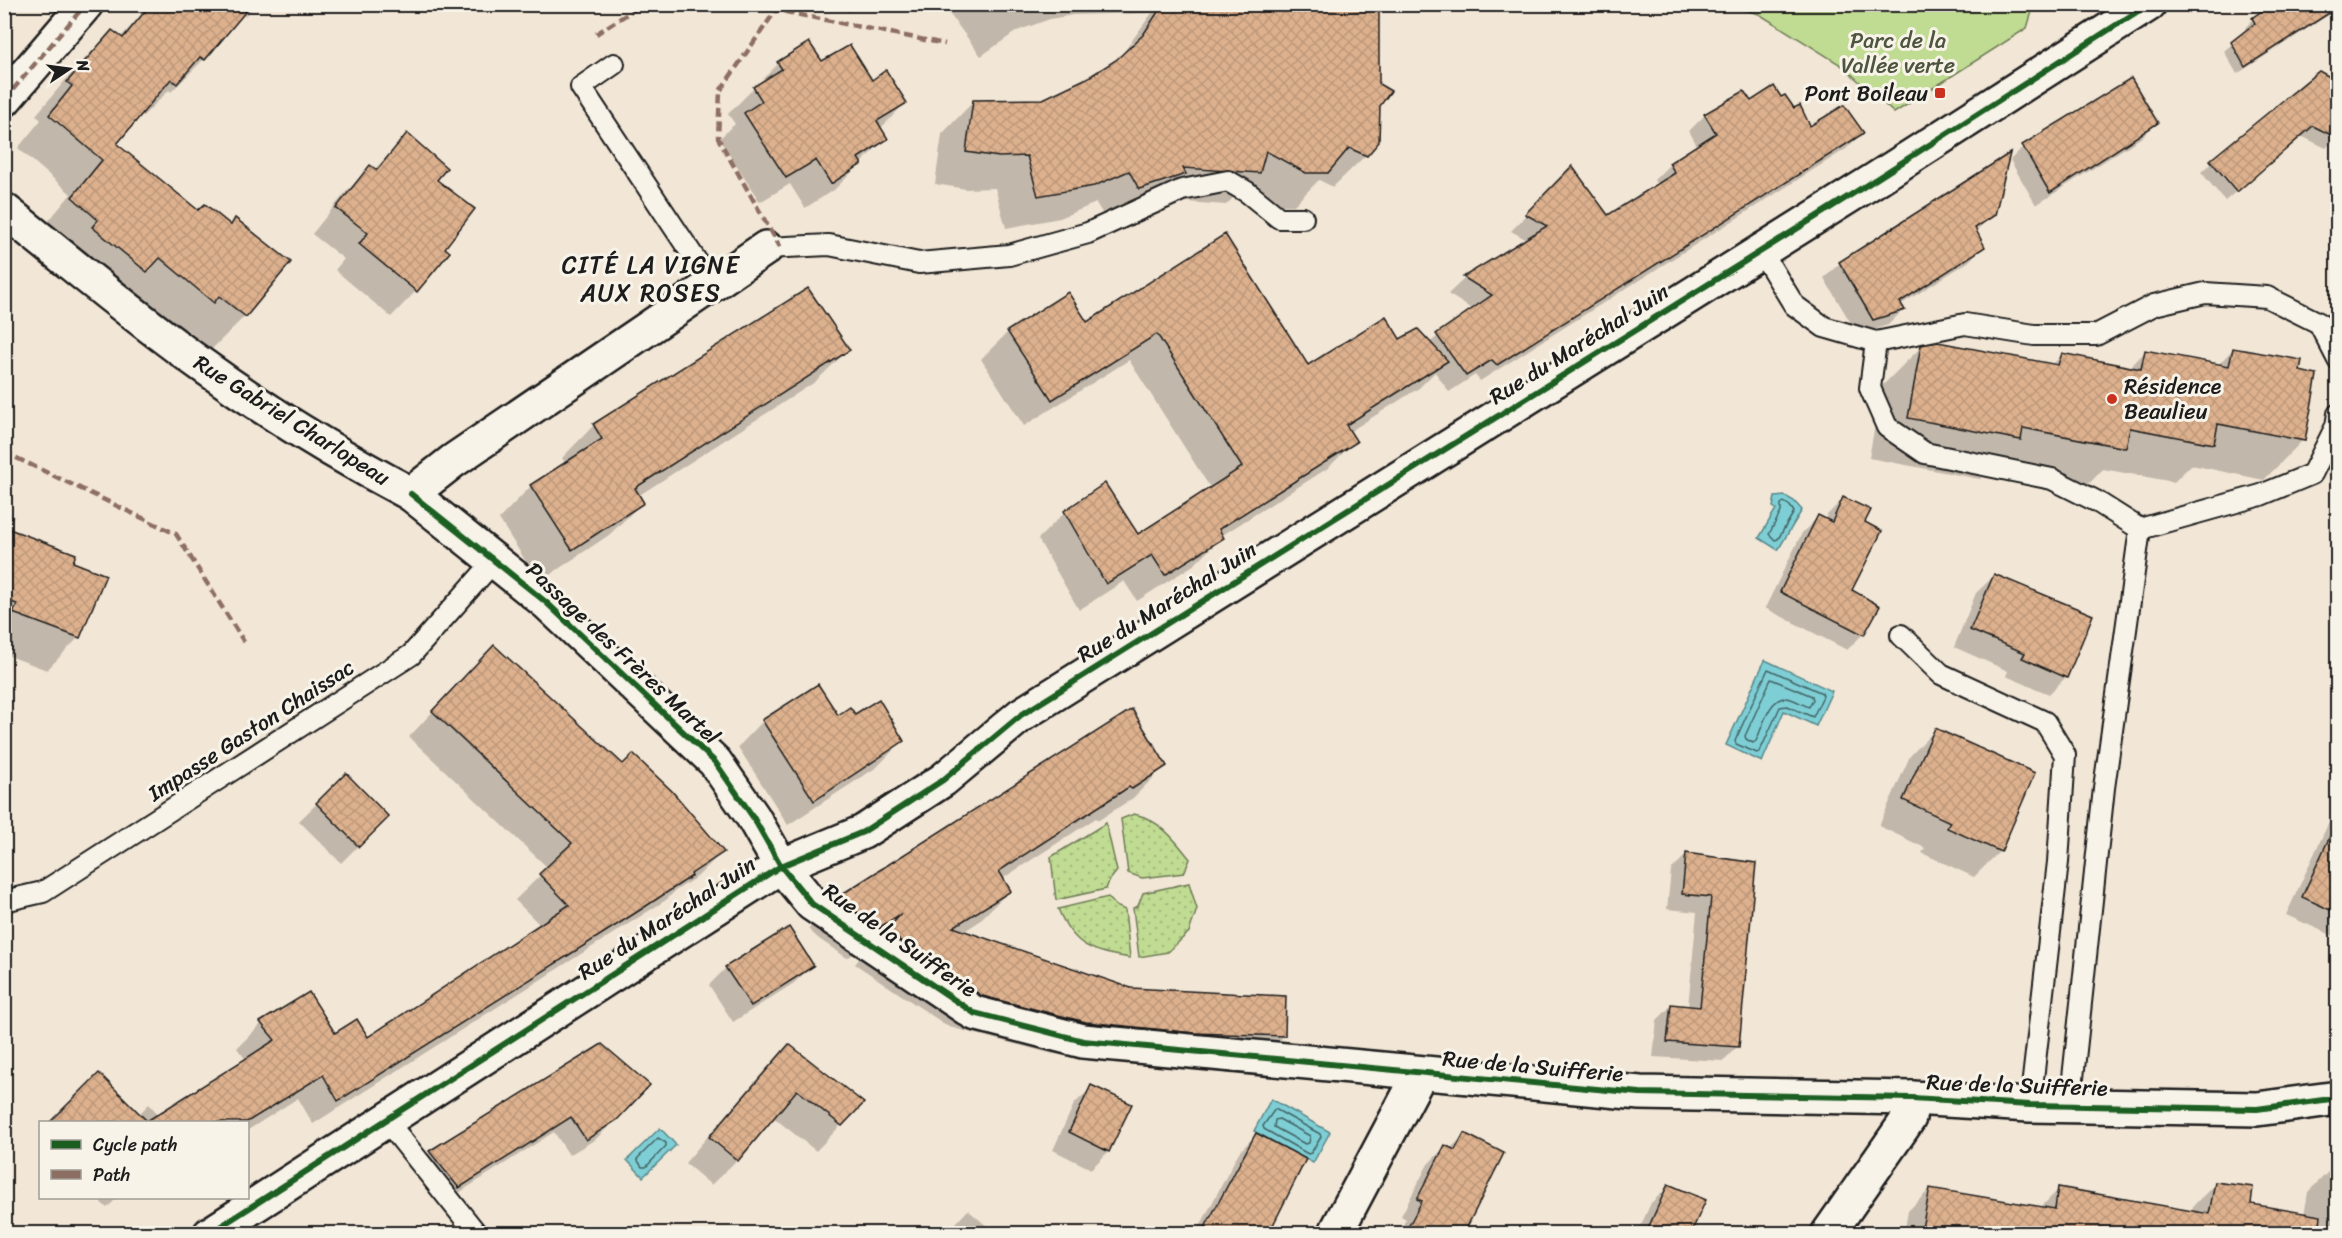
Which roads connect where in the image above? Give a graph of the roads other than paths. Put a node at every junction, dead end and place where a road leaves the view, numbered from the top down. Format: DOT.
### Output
graph roads {
  1 [pos="86,4"];
  2 [pos="2149,4"];
  3 [pos="614,64"];
  4 [pos="4,100"];
  5 [pos="4,210"];
  6 [pos="1303,218"];
  7 [pos="766,248"];
  8 [pos="1761,251"];
  9 [pos="713,286"];
  10 [pos="1876,342"];
  11 [pos="2337,360"];
  12 [pos="2337,414"];
  13 [pos="411,494"];
  14 [pos="2140,529"];
  15 [pos="495,560"];
  16 [pos="1901,635"];
  17 [pos="781,866"];
  18 [pos="4,901"];
  19 [pos="1420,1074"];
  20 [pos="1912,1098"];
  21 [pos="2337,1098"];
  22 [pos="2030,1105"];
  23 [pos="2070,1106"];
  24 [pos="386,1120"];
  25 [pos="210,1233"];
  26 [pos="477,1233"];
  27 [pos="1335,1233"];
  28 [pos="1828,1233"];
  1 -- 4 [label="street"];
  2 -- 8 [label="street, Rue du Maréchal Juin"];
  3 -- 9 [label="lane"];
  5 -- 13 [label="street, Rue Gabriel Charlopeau"];
  6 -- 7 [label="lane"];
  7 -- 9 [label="street, Rue Gabriel Charlopeau"];
  8 -- 10 [label="lane"];
  8 -- 17 [label="street, Rue du Maréchal Juin"];
  9 -- 13 [label="street, Rue Gabriel Charlopeau"];
  10 -- 11 [label="lane"];
  10 -- 14 [label="lane"];
  12 -- 14 [label="lane"];
  13 -- 15 [label="street, Passage des Frères Martel"];
  14 -- 23 [label="lane"];
  15 -- 17 [label="street, Passage des Frères Martel"];
  15 -- 18 [label="lane, Impasse Gaston Chaissac"];
  16 -- 22 [label="lane"];
  17 -- 19 [label="street, Rue de la Suifferie"];
  17 -- 24 [label="street, Rue du Maréchal Juin"];
  19 -- 20 [label="street, Rue de la Suifferie"];
  19 -- 27 [label="street"];
  20 -- 22 [label="street, Rue de la Suifferie"];
  20 -- 28 [label="street"];
  21 -- 23 [label="street, Rue de la Suifferie"];
  22 -- 23 [label="street, Rue de la Suifferie"];
  24 -- 25 [label="street, Rue du Maréchal Juin"];
  24 -- 26 [label="lane"];
}
